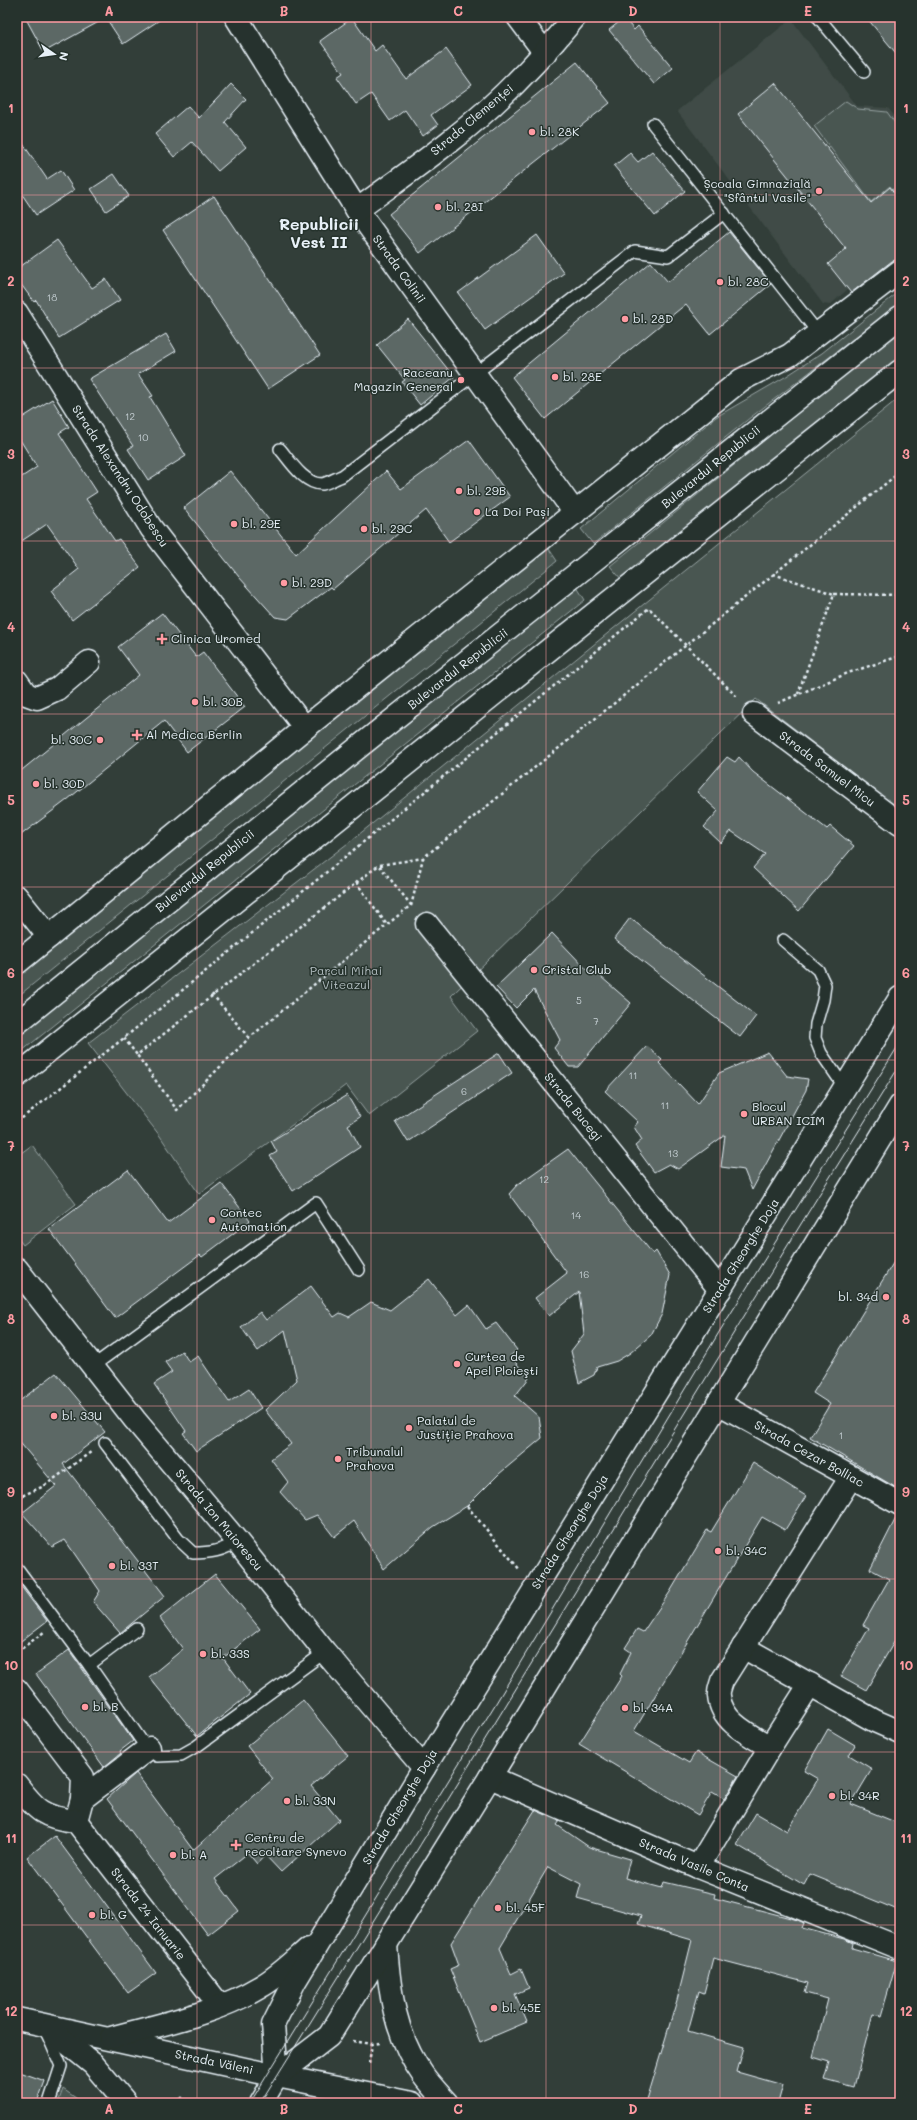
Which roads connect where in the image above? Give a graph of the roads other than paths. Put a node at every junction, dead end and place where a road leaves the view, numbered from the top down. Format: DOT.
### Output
graph roads {
  1 [pos="236,17"];
  2 [pos="518,17"];
  3 [pos="575,17"];
  4 [pos="818,17"];
  5 [pos="545,53"];
  6 [pos="864,72"];
  7 [pos="653,124"];
  8 [pos="356,210"];
  9 [pos="724,213"];
  10 [pos="900,271"];
  11 [pos="17,313"];
  12 [pos="900,317"];
  13 [pos="819,334"];
  14 [pos="900,371"];
  15 [pos="475,376"];
  16 [pos="280,449"];
  17 [pos="575,513"];
  18 [pos="89,662"];
  19 [pos="17,681"];
  20 [pos="754,714"];
  21 [pos="305,728"];
  22 [pos="900,824"];
  23 [pos="17,897"];
  24 [pos="427,924"];
  25 [pos="49,937"];
  26 [pos="783,940"];
  27 [pos="17,963"];
  28 [pos="900,998"];
  29 [pos="17,1023"];
  30 [pos="17,1076"];
  31 [pos="845,1088"];
  32 [pos="900,1106"];
  33 [pos="17,1269"];
  34 [pos="359,1270"];
  35 [pos="720,1290"];
  36 [pos="93,1366"];
  37 [pos="718,1404"];
  38 [pos="105,1442"];
  39 [pos="851,1477"];
  40 [pos="900,1504"];
  41 [pos="237,1541"];
  42 [pos="17,1568"];
  43 [pos="137,1629"];
  44 [pos="743,1647"];
  45 [pos="325,1652"];
  46 [pos="89,1665"];
  47 [pos="810,1684"];
  48 [pos="17,1690"];
  49 [pos="900,1732"];
  50 [pos="770,1747"];
  51 [pos="149,1748"];
  52 [pos="424,1768"];
  53 [pos="490,1777"];
  54 [pos="17,1785"];
  55 [pos="82,1800"];
  56 [pos="76,1821"];
  57 [pos="698,1867"];
  58 [pos="321,1938"];
  59 [pos="386,1944"];
  60 [pos="900,1948"];
  61 [pos="220,2006"];
  62 [pos="17,2019"];
  63 [pos="43,2025"];
  64 [pos="108,2039"];
  65 [pos="277,2076"];
  66 [pos="49,2103"];
  67 [pos="126,2103"];
  68 [pos="261,2103"];
  69 [pos="412,2103"];
  70 [pos="447,2103"];
  1 -- 8 [label="main road, Strada Colinii"];
  2 -- 5 [label="main road"];
  3 -- 5 [label="main road, Strada Clemenței"];
  4 -- 6 [label="lane"];
  5 -- 8 [label="main road, Strada Clemenței"];
  7 -- 9 [label="lane"];
  8 -- 15 [label="main road, Strada Colinii"];
  9 -- 13 [label="lane"];
  9 -- 15 [label="lane"];
  10 -- 13 [label="main road"];
  11 -- 21 [label="main road, Strada Alexandru Odobescu"];
  12 -- 29 [label="main road, Bulevardul Republicii"];
  13 -- 17 [label="main road"];
  14 -- 30 [label="main road"];
  15 -- 16 [label="lane"];
  15 -- 17 [label="main road, Strada Colinii"];
  17 -- 21 [label="main road"];
  18 -- 19 [label="main road"];
  20 -- 22 [label="main road, Strada Samuel Micu"];
  21 -- 25 [label="main road"];
  23 -- 25 [label="main road"];
  24 -- 35 [label="main road, Strada Bucegi"];
  25 -- 27 [label="main road"];
  26 -- 31 [label="lane"];
  28 -- 31 [label="main road, Strada Gheorghe Doja"];
  31 -- 35 [label="main road, Strada Gheorghe Doja"];
  32 -- 37 [label="main road"];
  33 -- 36 [label="main road, Strada Ion Maiorescu"];
  34 -- 36 [label="lane"];
  35 -- 52 [label="main road, Strada Gheorghe Doja"];
  36 -- 41 [label="main road, Strada Ion Maiorescu"];
  37 -- 39 [label="main road, Strada Cezar Bolliac"];
  37 -- 53 [label="main road"];
  38 -- 41 [label="lane"];
  39 -- 40 [label="main road, Strada Cezar Bolliac"];
  39 -- 44 [label="main road"];
  41 -- 45 [label="main road, Strada Ion Maiorescu"];
  42 -- 46 [label="lane"];
  43 -- 46 [label="lane"];
  44 -- 47 [label="main road"];
  44 -- 50 [label="main road"];
  45 -- 51 [label="lane"];
  45 -- 52 [label="main road, Strada Ion Maiorescu"];
  46 -- 51 [label="lane"];
  47 -- 49 [label="main road"];
  47 -- 50 [label="main road"];
  48 -- 55 [label="main road"];
  50 -- 57 [label="main road"];
  51 -- 55 [label="main road"];
  52 -- 58 [label="main road, Strada Gheorghe Doja"];
  53 -- 57 [label="main road, Strada Vasile Conta"];
  53 -- 59 [label="main road"];
  54 -- 56 [label="main road"];
  55 -- 56 [label="main road"];
  56 -- 61 [label="main road, Strada 24 Ianuarie"];
  57 -- 60 [label="main road, Strada Vasile Conta"];
  58 -- 61 [label="main road"];
  58 -- 65 [label="main road, Strada Gheorghe Doja"];
  59 -- 65 [label="main road"];
  59 -- 70 [label="main road"];
  61 -- 64 [label="main road"];
  62 -- 63 [label="main road, Strada Văleni"];
  63 -- 64 [label="main road, Strada Văleni"];
  63 -- 66 [label="lane"];
  63 -- 67 [label="main road"];
  64 -- 65 [label="main road, Strada Văleni"];
  65 -- 68 [label="main road"];
  65 -- 69 [label="main road, Strada Văleni"];
}
